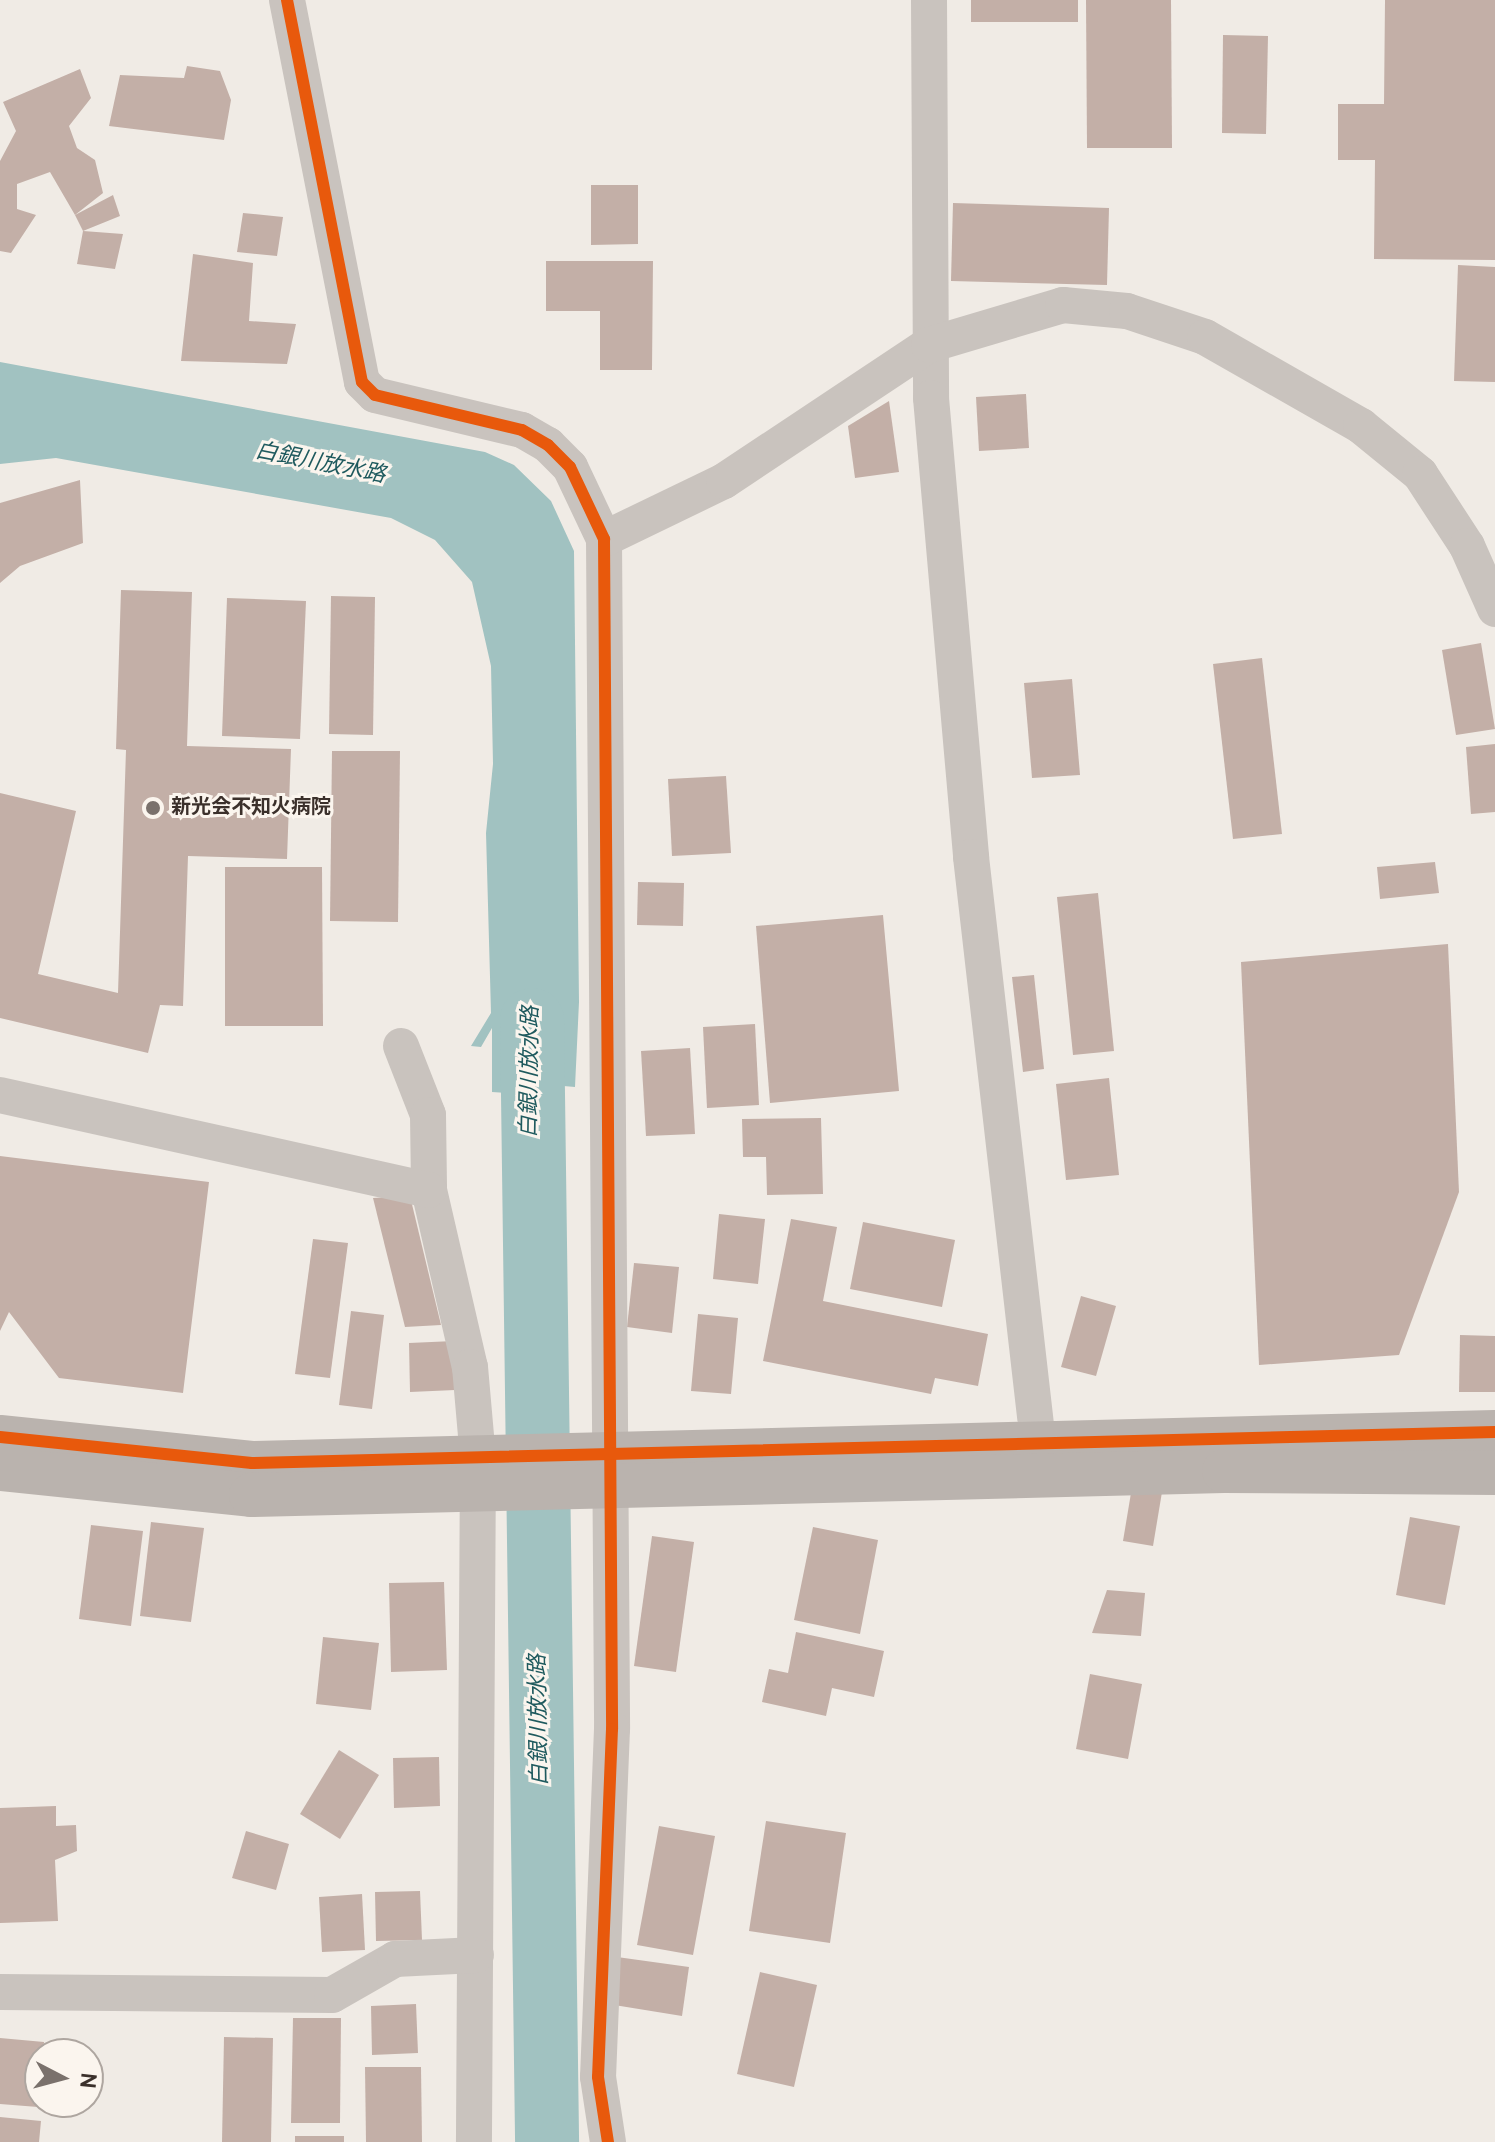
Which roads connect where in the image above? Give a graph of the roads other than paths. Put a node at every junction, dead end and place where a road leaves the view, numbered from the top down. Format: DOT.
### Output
graph roads {
  1 [pos="287,0"];
  2 [pos="929,0"];
  3 [pos="929,345"];
  4 [pos="604,539"];
  5 [pos="1495,609"];
  6 [pos="401,1046"];
  7 [pos="0,1095"];
  8 [pos="429,1190"];
  9 [pos="1495,1432"];
  10 [pos="0,1437"];
  11 [pos="1039,1457"];
  12 [pos="0,1469"];
  13 [pos="610,1470"];
  14 [pos="1495,1473"];
  15 [pos="478,1474"];
  16 [pos="476,1955"];
  17 [pos="0,1992"];
  18 [pos="474,2142"];
  19 [pos="608,2142"];
  1 -- 4 [label="street"];
  2 -- 3 [label="street"];
  3 -- 4 [label="street"];
  3 -- 5 [label="street"];
  3 -- 11 [label="street"];
  4 -- 13 [label="street"];
  6 -- 8 [label="street"];
  7 -- 8 [label="street"];
  8 -- 15 [label="street"];
  9 -- 11 [label="street"];
  10 -- 15 [label="street"];
  11 -- 13 [label="street"];
  11 -- 14 [label="street"];
  12 -- 15 [label="street"];
  13 -- 15 [label="street"];
  13 -- 19 [label="street"];
  15 -- 16 [label="street"];
  16 -- 17 [label="street"];
  16 -- 18 [label="street"];
}
